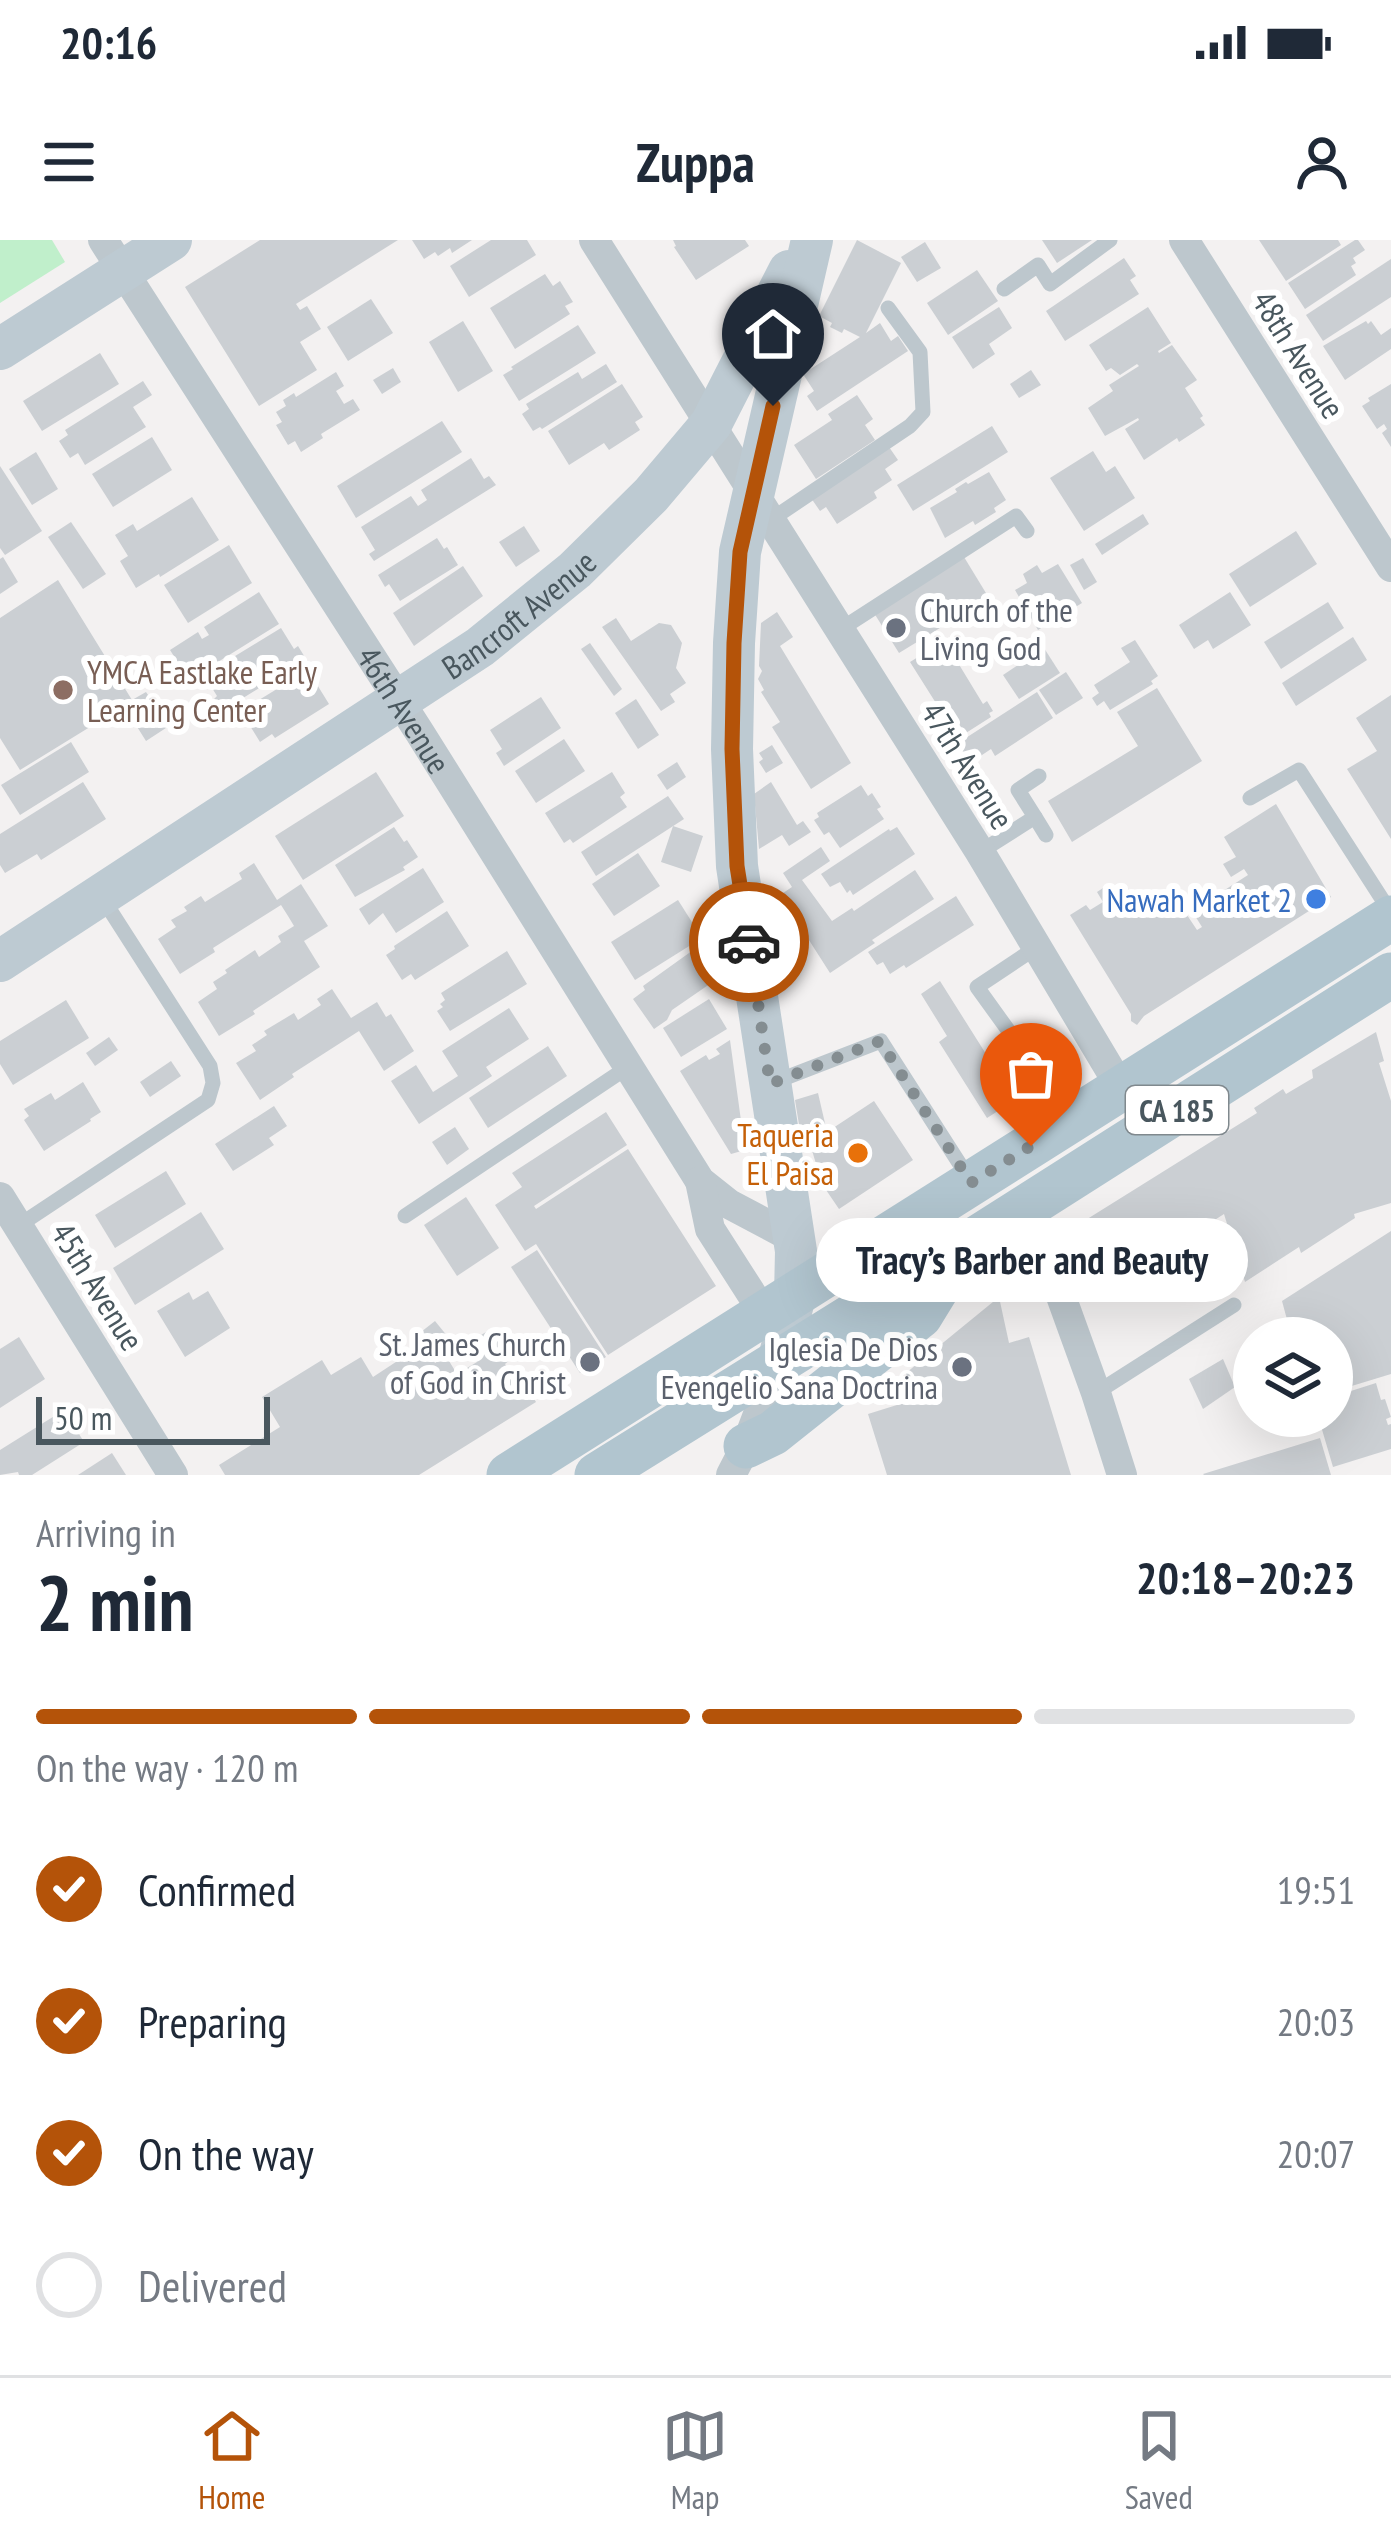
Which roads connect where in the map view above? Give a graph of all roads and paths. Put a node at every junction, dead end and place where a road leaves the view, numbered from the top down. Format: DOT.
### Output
graph roads {
  1 [pos="172,240"];
  2 [pos="594,240"];
  3 [pos="808,240"];
  4 [pos="1110,240"];
  5 [pos="1184,240"];
  6 [pos="113,255"];
  7 [pos="1004,289"];
  8 [pos="888,308"];
  9 [pos="0,349"];
  10 [pos="711,424"];
  11 [pos="762,504"];
  12 [pos="1027,531"];
  13 [pos="1391,567"];
  14 [pos="841,629"];
  15 [pos="400,701"];
  16 [pos="1040,776"];
  17 [pos="1250,798"];
  18 [pos="1035,817"];
  19 [pos="1046,835"];
  20 [pos="980,851"];
  21 [pos="101,896"];
  22 [pos="1391,916"];
  23 [pos="1037,947"];
  24 [pos="0,961"];
  25 [pos="1391,975"];
  26 [pos="1026,1055"];
  27 [pos="628,1067"];
  28 [pos="770,1084"];
  29 [pos="1121,1088"];
  30 [pos="700,1180"];
  31 [pos="971,1183"];
  32 [pos="0,1197"];
  33 [pos="1028,1205"];
  34 [pos="405,1216"];
  35 [pos="18,1226"];
  36 [pos="793,1238"];
  37 [pos="963,1247"];
  38 [pos="780,1305"];
  39 [pos="1234,1305"];
  40 [pos="778,1362"];
  41 [pos="1096,1393"];
  42 [pos="739,1461"];
  43 [pos="173,1475"];
  44 [pos="509,1475"];
  45 [pos="597,1475"];
  46 [pos="1122,1475"];
  1 -- 6 [label="street"];
  2 -- 10 [label="street, 47th Avenue"];
  3 -- 10 [label="street, Bancroft Avenue"];
  3 -- 11 [label="street"];
  4 -- 7 [label="lane"];
  5 -- 13 [label="street, 48th Avenue"];
  6 -- 9 [label="street"];
  6 -- 15 [label="street, 46th Avenue"];
  8 -- 11 [label="lane"];
  10 -- 11 [label="street, 47th Avenue"];
  10 -- 15 [label="street, Bancroft Avenue"];
  11 -- 14 [label="street, 47th Avenue"];
  11 -- 28 [label="street"];
  12 -- 14 [label="lane"];
  14 -- 20 [label="street, 47th Avenue"];
  15 -- 21 [label="street, Bancroft Avenue"];
  15 -- 27 [label="street, 46th Avenue"];
  16 -- 18 [label="lane"];
  17 -- 22 [label="lane"];
  18 -- 19 [label="lane"];
  18 -- 20 [label="lane"];
  20 -- 23 [label="street, 47th Avenue"];
  21 -- 24 [label="street, Bancroft Avenue"];
  21 -- 35 [label="lane"];
  22 -- 29 [label="main road, CA 185"];
  23 -- 26 [label="lane"];
  23 -- 29 [label="street, 47th Avenue"];
  25 -- 33 [label="main road, CA 185"];
  27 -- 30 [label="street, 46th Avenue"];
  27 -- 34 [label="lane"];
  28 -- 31 [label="lane"];
  28 -- 36 [label="street"];
  29 -- 31 [label="main road, CA 185"];
  30 -- 36 [label="street, 46th Avenue"];
  30 -- 38 [label="street, 46th Avenue"];
  31 -- 38 [label="main road, CA 185"];
  32 -- 35 [label="street, 45th Avenue"];
  33 -- 37 [label="main road, CA 185"];
  33 -- 41 [label="street"];
  35 -- 43 [label="street, 45th Avenue"];
  36 -- 38 [label="street"];
  37 -- 40 [label="main road, CA 185"];
  37 -- 42 [label="main road"];
  38 -- 40 [label="street"];
  38 -- 44 [label="main road, CA 185"];
  39 -- 41 [label="lane"];
  40 -- 42 [label="street"];
  40 -- 45 [label="main road, CA 185"];
  41 -- 46 [label="street"];
}
